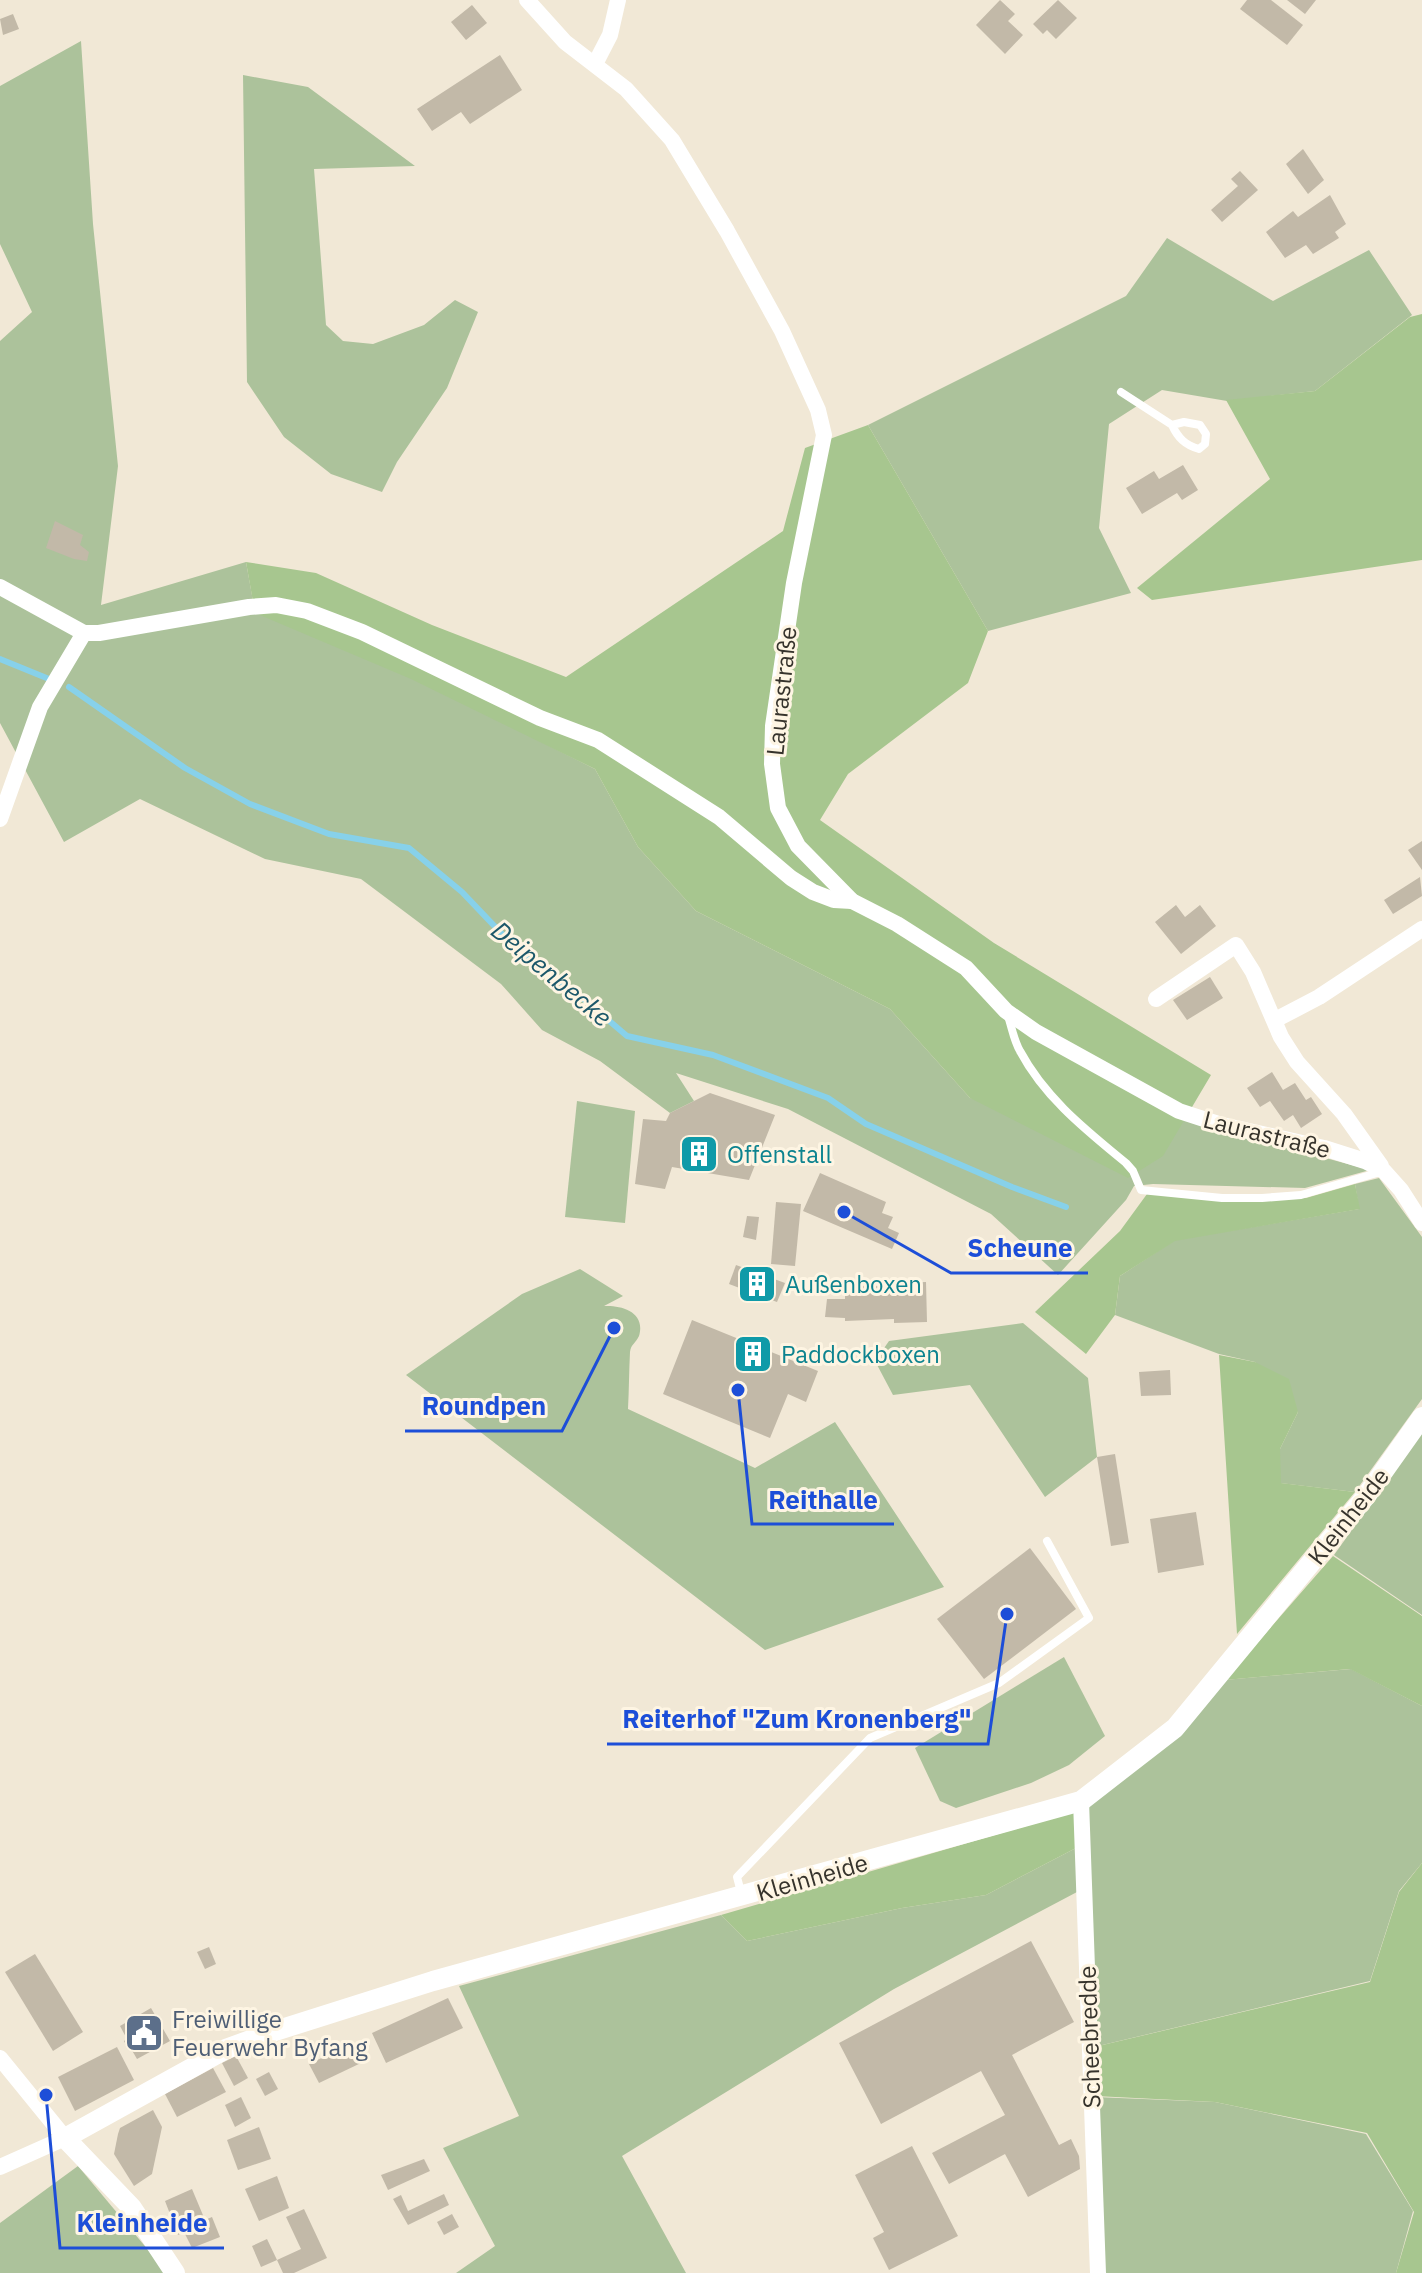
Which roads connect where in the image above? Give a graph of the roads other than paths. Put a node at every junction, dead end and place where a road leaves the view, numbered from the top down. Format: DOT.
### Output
graph roads {
  1 [pos="527,0"];
  2 [pos="618,0"];
  3 [pos="595,64"];
  4 [pos="1121,392"];
  5 [pos="1172,425"];
  6 [pos="0,587"];
  7 [pos="84,633"];
  8 [pos="0,819"];
  9 [pos="852,901"];
  10 [pos="1422,929"];
  11 [pos="1156,999"];
  12 [pos="1006,1011"];
  13 [pos="1275,1020"];
  14 [pos="1384,1171"];
  15 [pos="1422,1223"];
  16 [pos="1422,1417"];
  17 [pos="1047,1541"];
  18 [pos="1081,1801"];
  19 [pos="742,1897"];
  20 [pos="0,2058"];
  21 [pos="65,2138"];
  22 [pos="0,2167"];
  23 [pos="175,2273"];
  24 [pos="1098,2273"];
  1 -- 3 [label="street, Laurastraße"];
  2 -- 3 [label="street"];
  3 -- 9 [label="street, Laurastraße"];
  4 -- 5 [label="lane"];
  6 -- 7 [label="street"];
  7 -- 8 [label="street"];
  7 -- 9 [label="street"];
  9 -- 12 [label="street, Laurastraße"];
  10 -- 13 [label="street"];
  11 -- 13 [label="street, Laurastraße"];
  12 -- 14 [label="street, Laurastraße"];
  12 -- 14 [label="lane"];
  13 -- 14 [label="street, Laurastraße"];
  14 -- 15 [label="street, Laurastraße"];
  16 -- 18 [label="street, Kleinheide"];
  17 -- 19 [label="lane"];
  18 -- 19 [label="street, Kleinheide"];
  18 -- 24 [label="street, Scheebredde"];
  19 -- 21 [label="street, Kleinheide"];
  20 -- 21 [label="street"];
  21 -- 22 [label="street"];
  21 -- 23 [label="street"];
}
